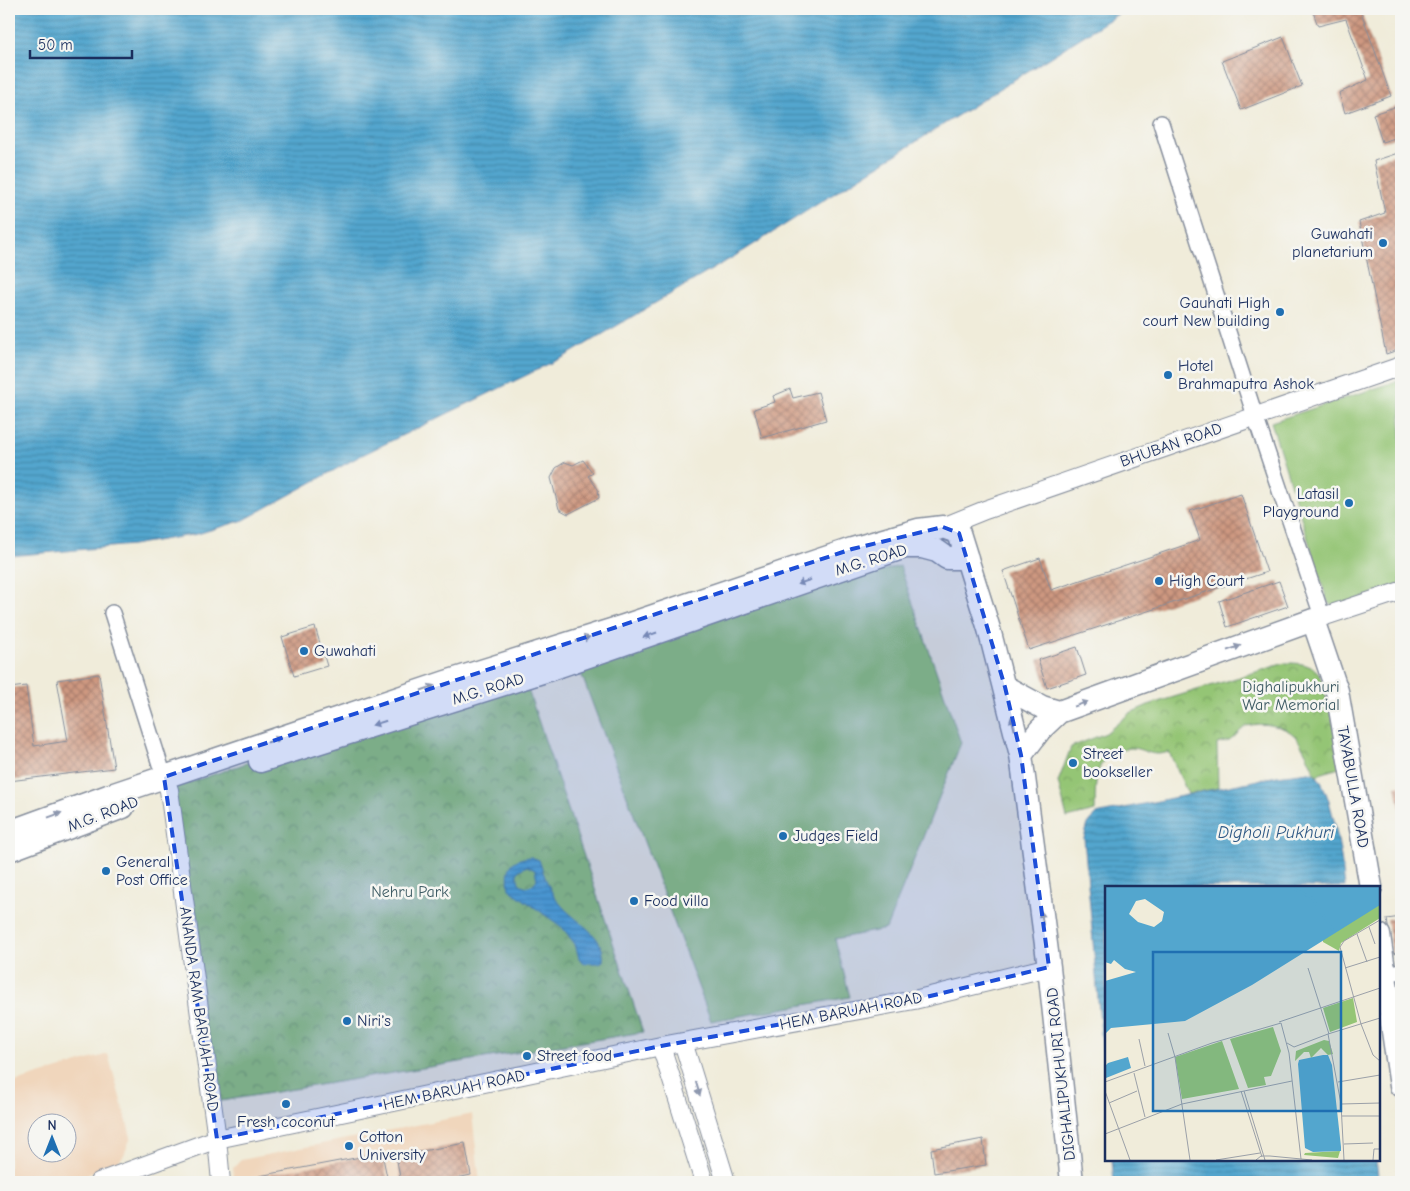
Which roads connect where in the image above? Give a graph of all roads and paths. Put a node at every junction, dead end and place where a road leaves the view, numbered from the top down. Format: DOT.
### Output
graph roads {
  1 [pos="1161,123"];
  2 [pos="1401,366"];
  3 [pos="1255,416"];
  4 [pos="943,527"];
  5 [pos="922,547"];
  6 [pos="967,558"];
  7 [pos="1401,591"];
  8 [pos="112,613"];
  9 [pos="1318,618"];
  10 [pos="1005,688"];
  11 [pos="1059,712"];
  12 [pos="1021,755"];
  13 [pos="166,783"];
  14 [pos="9,832"];
  15 [pos="9,850"];
  16 [pos="1370,886"];
  17 [pos="1380,938"];
  18 [pos="1049,967"];
  19 [pos="1393,973"];
  20 [pos="683,1042"];
  21 [pos="661,1046"];
  22 [pos="1401,1086"];
  23 [pos="217,1139"];
  24 [pos="99,1182"];
  25 [pos="221,1182"];
  26 [pos="704,1182"];
  27 [pos="726,1182"];
  28 [pos="1072,1182"];
  1 -- 3 [label="street"];
  2 -- 3 [label="street, BHUBAN ROAD"];
  3 -- 4 [label="street, BHUBAN ROAD"];
  3 -- 9 [label="street"];
  4 -- 5 [label="street"];
  4 -- 6 [label="main road, DIGHALIPUKHURI ROAD"];
  13 -- 4 [label="main road, one-way"];
  5 -- 6 [label="main road, M.G. ROAD"];
  5 -- 13 [label="main road, M.G. ROAD, one-way"];
  6 -- 10 [label="main road, DIGHALIPUKHURI ROAD"];
  7 -- 9 [label="street"];
  8 -- 13 [label="street"];
  11 -- 9 [label="main road, one-way"];
  9 -- 16 [label="main road, TAYABULLA ROAD"];
  10 -- 11 [label="main road"];
  12 -- 10 [label="main road, DIGHALIPUKHURI ROAD, one-way"];
  11 -- 12 [label="main road"];
  18 -- 12 [label="main road, DIGHALIPUKHURI ROAD, one-way"];
  14 -- 13 [label="main road, one-way"];
  13 -- 15 [label="main road, M.G. ROAD"];
  13 -- 23 [label="street, ANANDA RAM BARUAH ROAD"];
  17 -- 19 [label="main road"];
  18 -- 20 [label="street, HEM BARUAH ROAD"];
  18 -- 28 [label="main road, DIGHALIPUKHURI ROAD"];
  19 -- 22 [label="main road"];
  20 -- 21 [label="street, HEM BARUAH ROAD"];
  20 -- 27 [label="street, one-way"];
  21 -- 23 [label="street, HEM BARUAH ROAD"];
  21 -- 26 [label="street"];
  23 -- 24 [label="street, HEM BARUAH ROAD"];
  23 -- 25 [label="street, ANANDA RAM BARUAH ROAD"];
}
